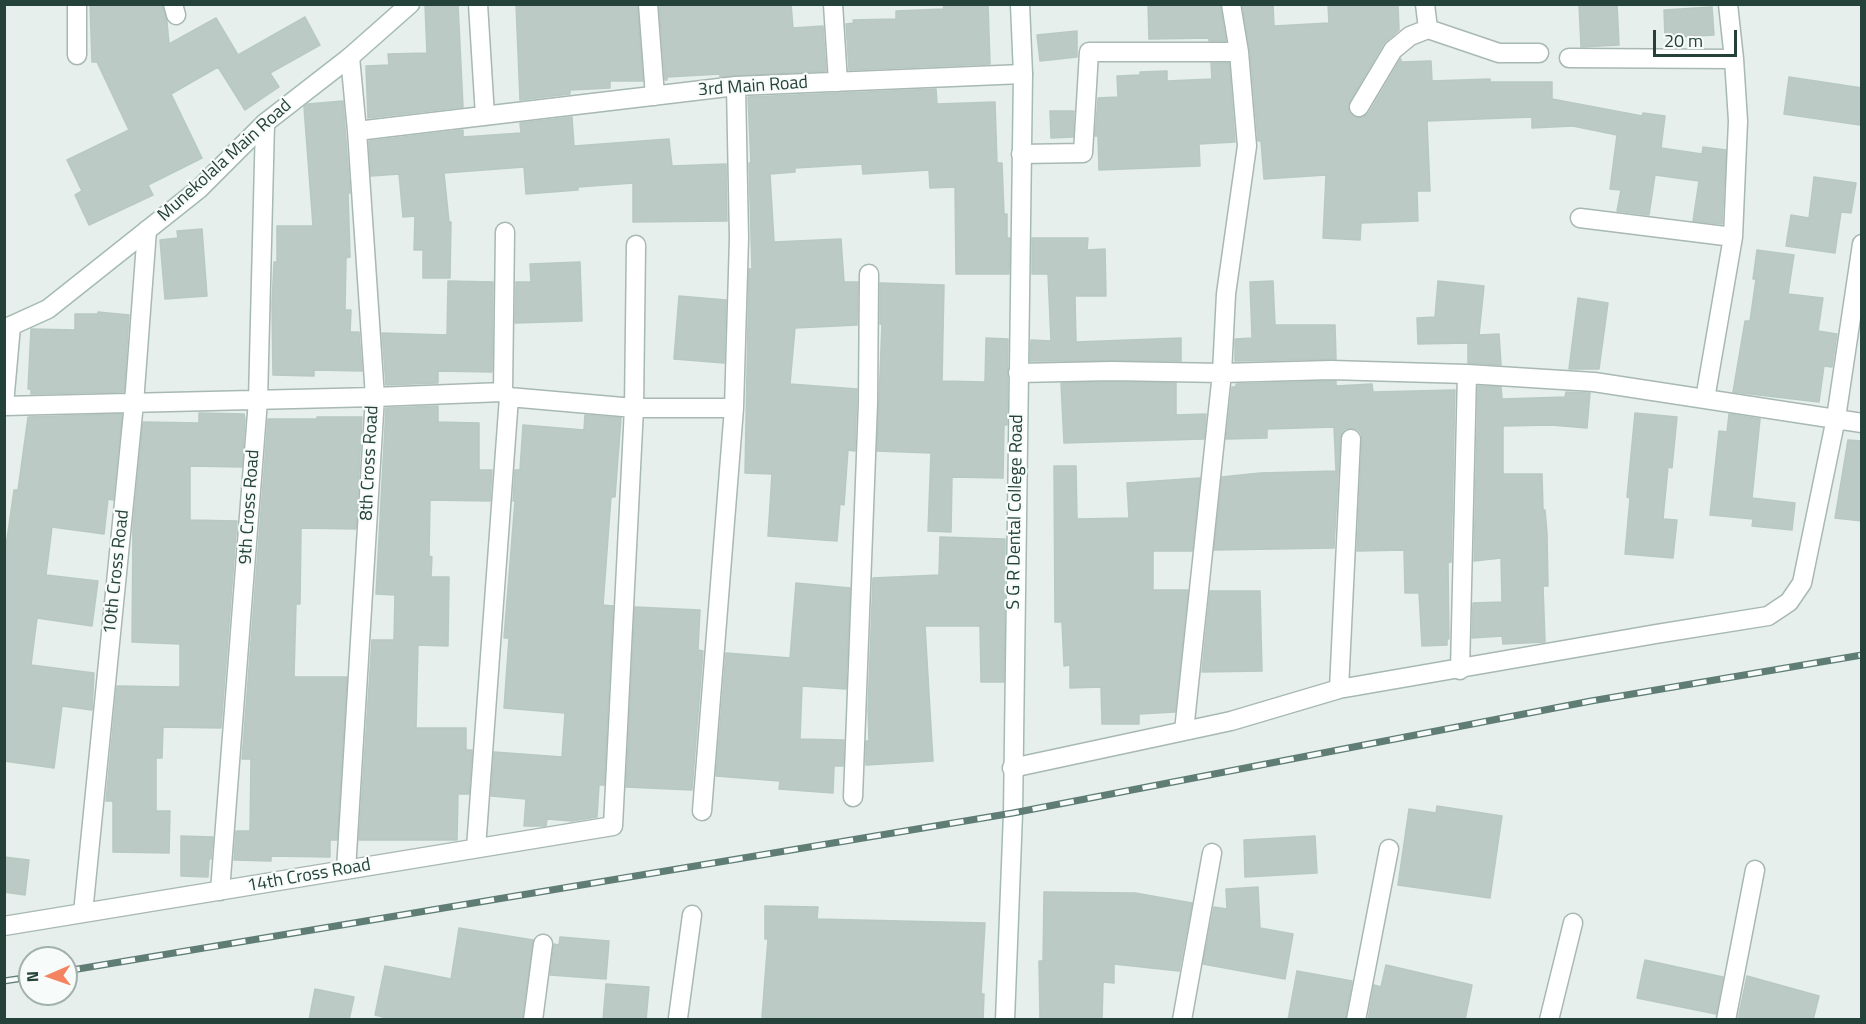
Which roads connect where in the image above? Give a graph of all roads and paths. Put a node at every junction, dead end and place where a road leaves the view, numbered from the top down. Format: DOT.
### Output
graph roads {
  1 [pos="77,4"];
  2 [pos="410,4"];
  3 [pos="478,4"];
  4 [pos="648,4"];
  5 [pos="833,4"];
  6 [pos="1020,4"];
  7 [pos="1231,4"];
  8 [pos="1425,4"];
  9 [pos="1728,4"];
  10 [pos="1428,29"];
  11 [pos="1239,52"];
  12 [pos="1539,53"];
  13 [pos="77,55"];
  14 [pos="350,57"];
  15 [pos="1569,58"];
  16 [pos="1734,59"];
  17 [pos="1023,74"];
  18 [pos="838,82"];
  19 [pos="736,86"];
  20 [pos="655,96"];
  21 [pos="1359,107"];
  22 [pos="485,116"];
  23 [pos="265,123"];
  24 [pos="357,131"];
  25 [pos="1022,154"];
  26 [pos="1580,218"];
  27 [pos="147,230"];
  28 [pos="505,232"];
  29 [pos="1733,237"];
  30 [pos="1862,244"];
  31 [pos="636,245"];
  32 [pos="869,274"];
  33 [pos="8,327"];
  34 [pos="1018,373"];
  35 [pos="1222,373"];
  36 [pos="1467,374"];
  37 [pos="506,394"];
  38 [pos="375,397"];
  39 [pos="1705,399"];
  40 [pos="258,400"];
  41 [pos="134,403"];
  42 [pos="4,405"];
  43 [pos="634,408"];
  44 [pos="734,408"];
  45 [pos="1836,418"];
  46 [pos="1862,423"];
  47 [pos="1351,439"];
  48 [pos="1460,669"];
  49 [pos="1339,689"];
  50 [pos="1184,731"];
  51 [pos="1012,768"];
  52 [pos="853,797"];
  53 [pos="702,811"];
  54 [pos="476,848"];
  55 [pos="1389,849"];
  56 [pos="1212,854"];
  57 [pos="346,870"];
  58 [pos="1755,870"];
  59 [pos="219,891"];
  60 [pos="83,913"];
  61 [pos="692,915"];
  62 [pos="1573,923"];
  63 [pos="4,926"];
  64 [pos="543,944"];
  65 [pos="680,1019"];
  66 [pos="532,1020"];
  67 [pos="1005,1020"];
  68 [pos="1182,1020"];
  69 [pos="1356,1020"];
  70 [pos="1549,1020"];
  71 [pos="1726,1020"];
  1 -- 13 [label="street"];
  2 -- 14 [label="street, Munekolala Main Road"];
  3 -- 22 [label="street"];
  4 -- 20 [label="street"];
  5 -- 18 [label="street"];
  6 -- 17 [label="street, S G R Dental College Road"];
  7 -- 11 [label="street"];
  8 -- 10 [label="street"];
  9 -- 16 [label="street"];
  10 -- 12 [label="street"];
  10 -- 21 [label="street"];
  11 -- 25 [label="street"];
  11 -- 35 [label="street"];
  14 -- 23 [label="street, Munekolala Main Road"];
  14 -- 24 [label="street, 8th Cross Road"];
  15 -- 16 [label="street"];
  16 -- 29 [label="street"];
  17 -- 18 [label="street, 3rd Main Road"];
  17 -- 25 [label="street, S G R Dental College Road"];
  18 -- 19 [label="street, 3rd Main Road"];
  19 -- 20 [label="street, 3rd Main Road"];
  19 -- 44 [label="street"];
  20 -- 22 [label="street, 3rd Main Road"];
  22 -- 24 [label="street, 3rd Main Road"];
  23 -- 27 [label="street, Munekolala Main Road"];
  23 -- 40 [label="street, 9th Cross Road"];
  24 -- 38 [label="street, 8th Cross Road"];
  25 -- 34 [label="street, S G R Dental College Road"];
  26 -- 29 [label="street"];
  27 -- 33 [label="street, Munekolala Main Road"];
  27 -- 41 [label="street, 10th Cross Road"];
  28 -- 37 [label="street"];
  29 -- 39 [label="street"];
  30 -- 45 [label="street"];
  31 -- 43 [label="street"];
  32 -- 52 [label="street"];
  33 -- 42 [label="street"];
  34 -- 35 [label="street"];
  34 -- 51 [label="street, S G R Dental College Road"];
  35 -- 36 [label="street"];
  35 -- 50 [label="street"];
  36 -- 39 [label="street"];
  36 -- 48 [label="street"];
  37 -- 38 [label="street"];
  37 -- 43 [label="street"];
  37 -- 54 [label="street"];
  38 -- 40 [label="street"];
  38 -- 57 [label="street, 8th Cross Road"];
  39 -- 45 [label="street"];
  40 -- 41 [label="street"];
  40 -- 59 [label="street, 9th Cross Road"];
  41 -- 42 [label="street"];
  41 -- 60 [label="street, 10th Cross Road"];
  43 -- 44 [label="street"];
  43 -- 54 [label="street, 14th Cross Road"];
  44 -- 53 [label="street"];
  45 -- 46 [label="street"];
  45 -- 48 [label="street"];
  47 -- 49 [label="street"];
  48 -- 49 [label="street"];
  49 -- 50 [label="street"];
  50 -- 51 [label="street"];
  51 -- 67 [label="street, S G R Dental College Road"];
  54 -- 57 [label="street, 14th Cross Road"];
  55 -- 69 [label="street"];
  56 -- 68 [label="street"];
  57 -- 59 [label="street, 14th Cross Road"];
  58 -- 71 [label="street"];
  59 -- 60 [label="street, 14th Cross Road"];
  60 -- 63 [label="street, 14th Cross Road"];
  61 -- 65 [label="street"];
  62 -- 70 [label="street"];
  64 -- 66 [label="street"];
}
